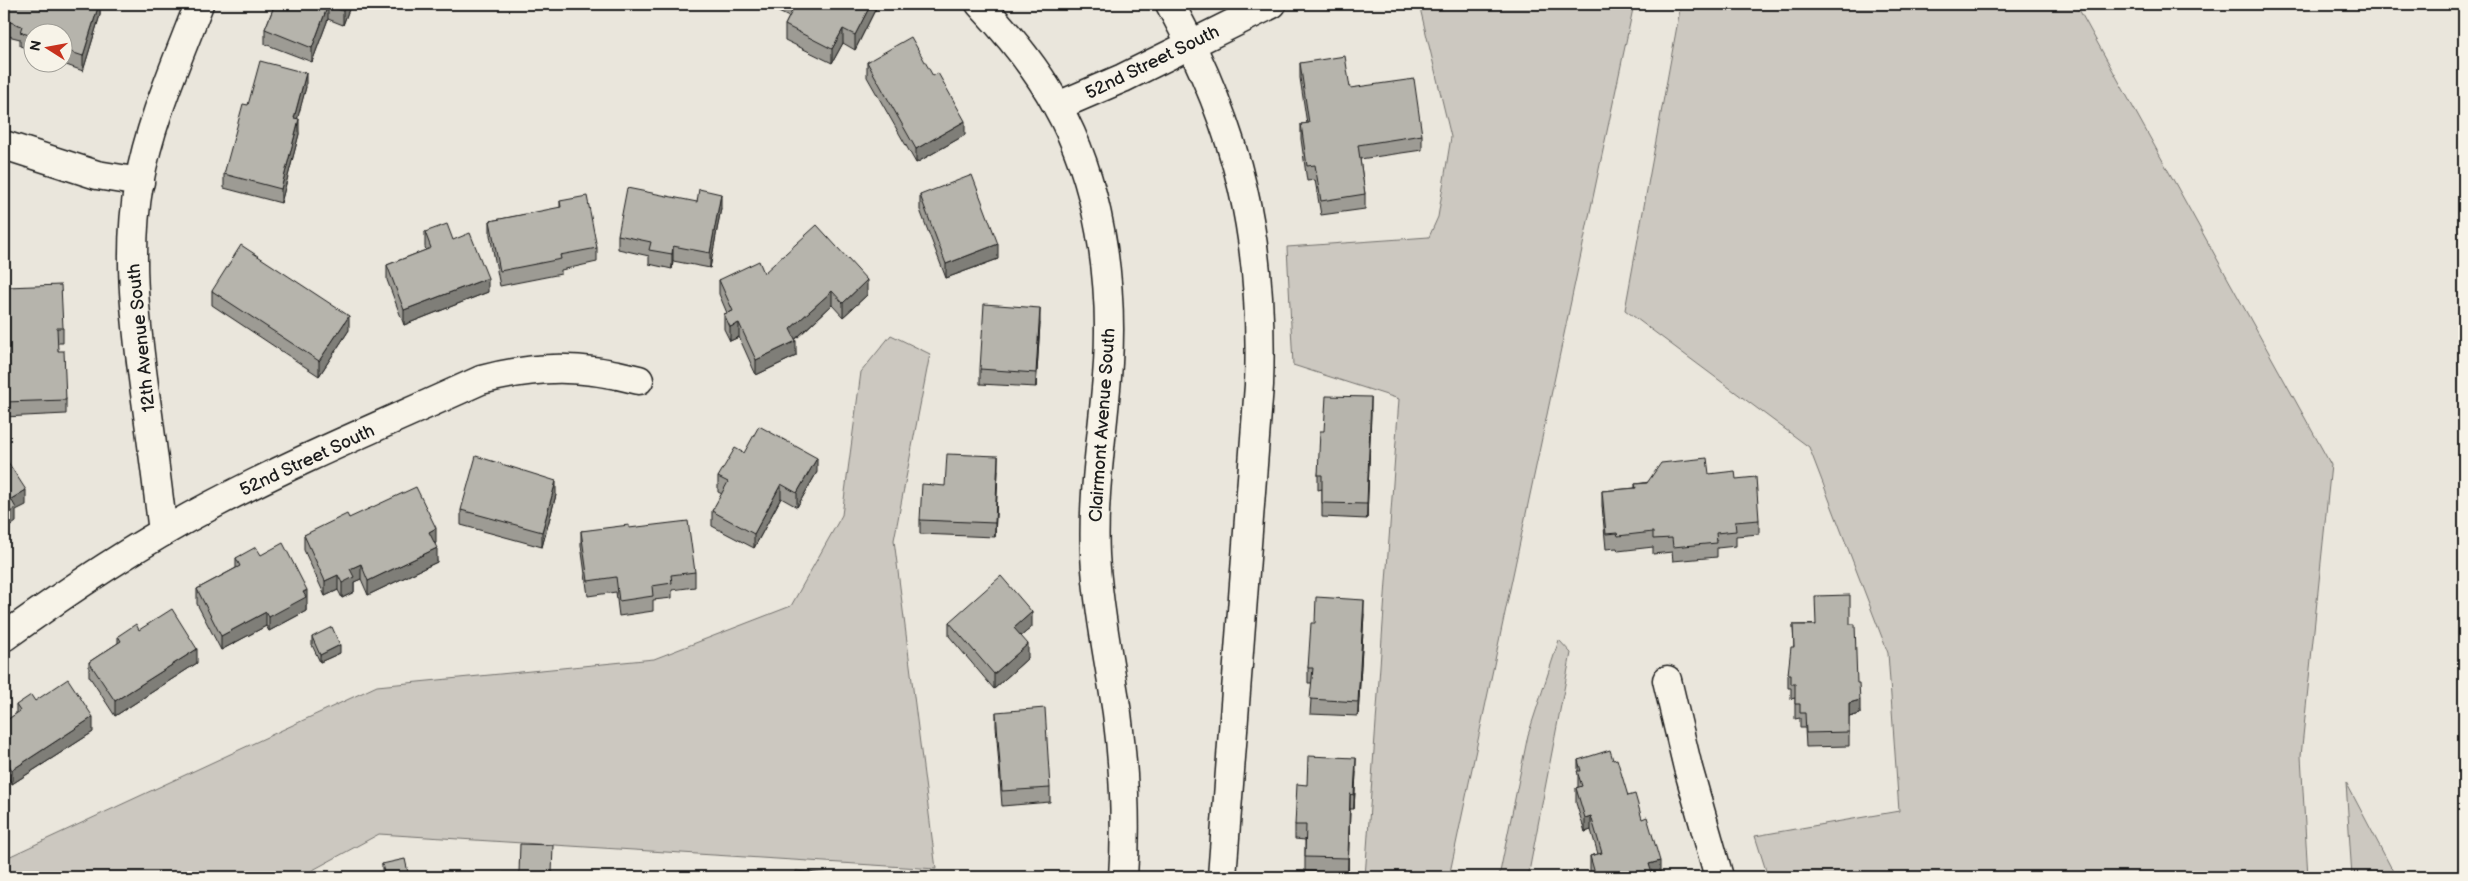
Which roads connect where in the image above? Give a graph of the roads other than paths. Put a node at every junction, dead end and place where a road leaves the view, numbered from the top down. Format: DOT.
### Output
graph roads {
  1 [pos="199,4"];
  2 [pos="980,4"];
  3 [pos="1170,4"];
  4 [pos="1272,4"];
  5 [pos="1191,42"];
  6 [pos="1058,106"];
  7 [pos="4,145"];
  8 [pos="140,182"];
  9 [pos="639,380"];
  10 [pos="164,532"];
  11 [pos="4,637"];
  12 [pos="1667,680"];
  13 [pos="1123,877"];
  14 [pos="1222,877"];
  15 [pos="1719,877"];
  1 -- 8 [label="street, 12th Avenue South"];
  2 -- 6 [label="street, Clairmont Avenue South"];
  3 -- 5 [label="street"];
  4 -- 5 [label="street, 52nd Street South"];
  5 -- 6 [label="street, 52nd Street South"];
  5 -- 14 [label="street"];
  6 -- 13 [label="street, Clairmont Avenue South"];
  7 -- 8 [label="street"];
  8 -- 10 [label="street, 12th Avenue South"];
  9 -- 10 [label="street, 52nd Street South"];
  10 -- 11 [label="street, 52nd Street South"];
  12 -- 15 [label="street"];
}
